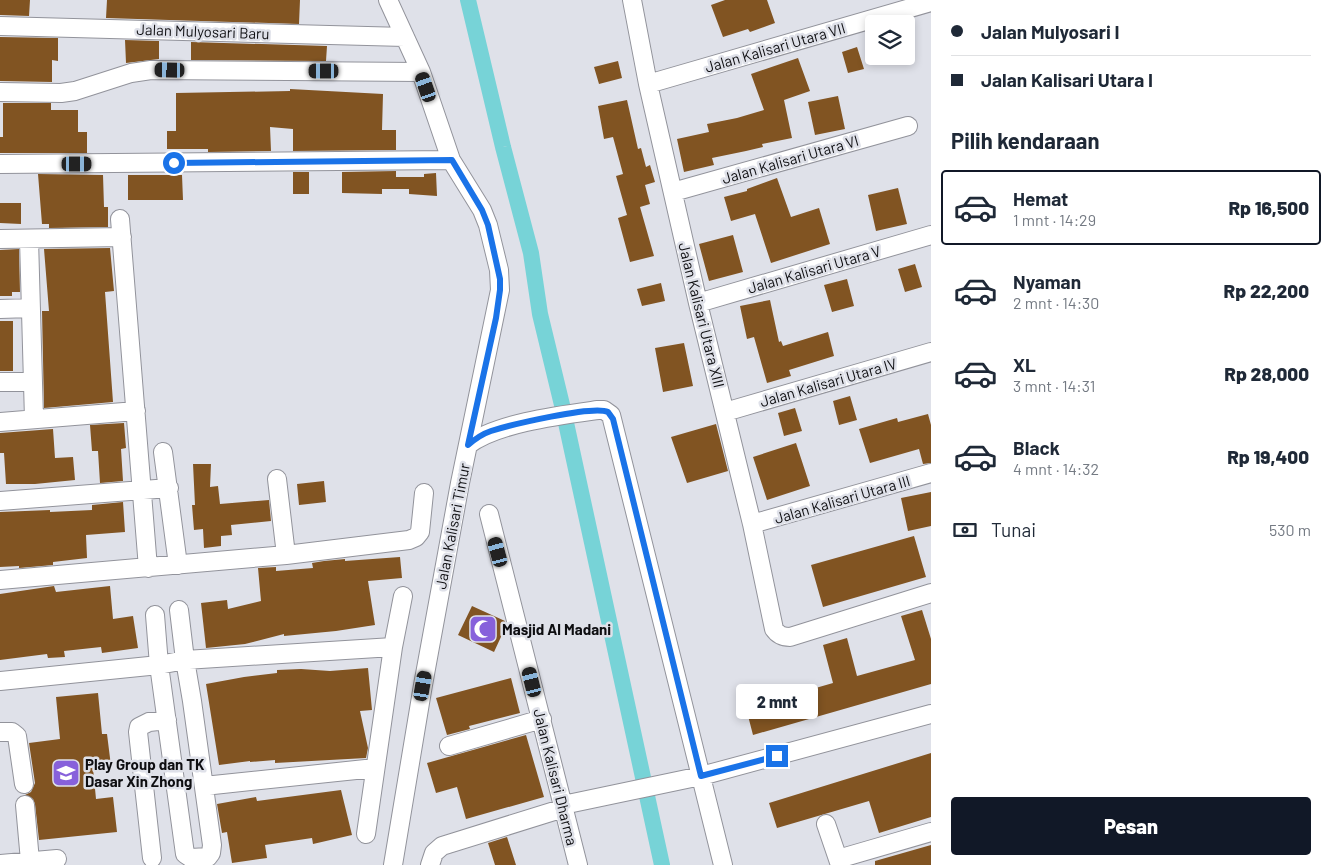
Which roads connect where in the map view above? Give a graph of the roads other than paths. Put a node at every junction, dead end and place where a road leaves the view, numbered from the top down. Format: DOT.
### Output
graph roads {
  1 [pos="388,0"];
  2 [pos="632,0"];
  3 [pos="931,2"];
  4 [pos="0,26"];
  5 [pos="406,37"];
  6 [pos="421,72"];
  7 [pos="648,84"];
  8 [pos="0,92"];
  9 [pos="908,126"];
  10 [pos="452,160"];
  11 [pos="0,164"];
  12 [pos="673,192"];
  13 [pos="120,219"];
  14 [pos="931,235"];
  15 [pos="122,237"];
  16 [pos="0,239"];
  17 [pos="29,239"];
  18 [pos="698,303"];
  19 [pos="31,308"];
  20 [pos="0,309"];
  21 [pos="931,352"];
  22 [pos="0,382"];
  23 [pos="33,382"];
  24 [pos="136,411"];
  25 [pos="725,412"];
  26 [pos="34,419"];
  27 [pos="0,422"];
  28 [pos="468,445"];
  29 [pos="164,452"];
  30 [pos="931,473"];
  31 [pos="277,479"];
  32 [pos="169,488"];
  33 [pos="143,491"];
  34 [pos="424,493"];
  35 [pos="0,501"];
  36 [pos="488,514"];
  37 [pos="752,524"];
  38 [pos="286,555"];
  39 [pos="178,565"];
  40 [pos="148,568"];
  41 [pos="0,580"];
  42 [pos="931,593"];
  43 [pos="403,596"];
  44 [pos="179,610"];
  45 [pos="155,615"];
  46 [pos="393,647"];
  47 [pos="185,660"];
  48 [pos="159,665"];
  49 [pos="0,681"];
  50 [pos="931,714"];
  51 [pos="542,719"];
  52 [pos="167,720"];
  53 [pos="0,732"];
  54 [pos="449,746"];
  55 [pos="375,768"];
  56 [pos="697,777"];
  57 [pos="24,784"];
  58 [pos="204,786"];
  59 [pos="25,805"];
  60 [pos="564,807"];
  61 [pos="826,824"];
  62 [pos="931,832"];
  63 [pos="366,834"];
  64 [pos="152,858"];
  65 [pos="57,859"];
  66 [pos="30,860"];
  67 [pos="839,862"];
  68 [pos="0,864"];
  69 [pos="393,865"];
  70 [pos="430,865"];
  71 [pos="578,865"];
  72 [pos="723,865"];
  1 -- 5 [label="street, Jalan Kalisari Timur"];
  2 -- 7 [label="street, Jalan Kalisari Utara XIII"];
  3 -- 7 [label="street, Jalan Kalisari Utara VII"];
  4 -- 5 [label="street, Jalan Mulyosari Baru"];
  5 -- 6 [label="street, Jalan Kalisari Timur"];
  6 -- 8 [label="street"];
  6 -- 10 [label="street, Jalan Kalisari Timur"];
  7 -- 12 [label="street, Jalan Kalisari Utara XIII"];
  9 -- 12 [label="street, Jalan Kalisari Utara VI"];
  10 -- 11 [label="street"];
  10 -- 28 [label="street, Jalan Kalisari Timur"];
  12 -- 18 [label="street, Jalan Kalisari Utara XIII"];
  13 -- 15 [label="street"];
  14 -- 18 [label="street, Jalan Kalisari Utara V"];
  15 -- 17 [label="street"];
  15 -- 24 [label="street"];
  16 -- 17 [label="street"];
  17 -- 19 [label="street"];
  18 -- 25 [label="street, Jalan Kalisari Utara XIII"];
  19 -- 20 [label="street"];
  19 -- 23 [label="street"];
  21 -- 25 [label="street, Jalan Kalisari Utara IV"];
  22 -- 23 [label="street"];
  23 -- 26 [label="street"];
  24 -- 26 [label="street"];
  24 -- 33 [label="street"];
  25 -- 37 [label="street, Jalan Kalisari Utara XIII"];
  26 -- 27 [label="street"];
  28 -- 56 [label="street"];
  28 -- 69 [label="street, Jalan Kalisari Timur"];
  29 -- 32 [label="street"];
  30 -- 37 [label="street, Jalan Kalisari Utara III"];
  31 -- 38 [label="street"];
  32 -- 33 [label="street"];
  32 -- 39 [label="street"];
  33 -- 35 [label="street"];
  33 -- 40 [label="street"];
  34 -- 38 [label="street"];
  36 -- 51 [label="street, Jalan Kalisari Dharma"];
  37 -- 42 [label="street, Jalan Kalisari Utara XIII"];
  38 -- 39 [label="street"];
  39 -- 40 [label="street"];
  40 -- 41 [label="street"];
  43 -- 46 [label="street"];
  44 -- 47 [label="street"];
  45 -- 48 [label="street"];
  46 -- 47 [label="street"];
  46 -- 55 [label="street"];
  47 -- 48 [label="street"];
  47 -- 58 [label="street"];
  48 -- 49 [label="street"];
  48 -- 52 [label="street"];
  50 -- 56 [label="street"];
  51 -- 54 [label="street"];
  51 -- 60 [label="street, Jalan Kalisari Dharma"];
  52 -- 58 [label="street"];
  52 -- 64 [label="street"];
  53 -- 57 [label="street"];
  55 -- 58 [label="street"];
  55 -- 63 [label="street"];
  56 -- 60 [label="street"];
  56 -- 72 [label="street"];
  59 -- 66 [label="street"];
  60 -- 70 [label="street"];
  60 -- 71 [label="street, Jalan Kalisari Dharma"];
  61 -- 67 [label="street"];
  62 -- 67 [label="street"];
  65 -- 66 [label="street"];
  66 -- 68 [label="street"];
}
